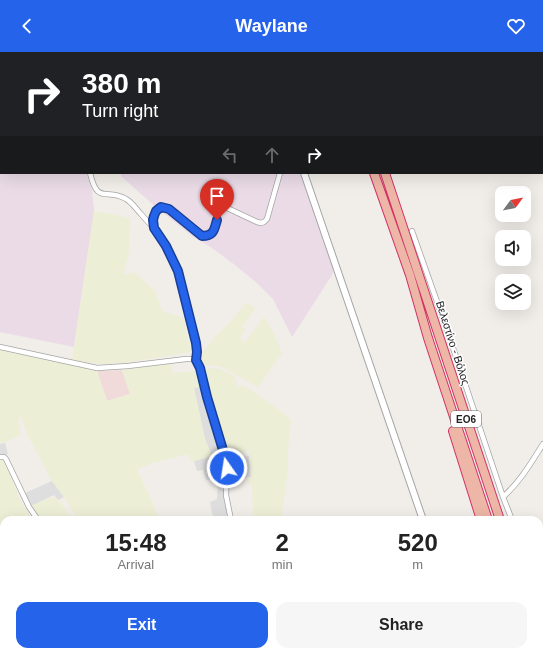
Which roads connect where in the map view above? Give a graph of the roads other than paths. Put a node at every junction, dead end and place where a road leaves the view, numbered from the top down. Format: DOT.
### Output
graph roads {
  1 [pos="90,174"];
  2 [pos="280,174"];
  3 [pos="304,174"];
  4 [pos="374,174"];
  5 [pos="385,174"];
  6 [pos="154,228"];
  7 [pos="412,231"];
  8 [pos="427,270"];
  9 [pos="418,272"];
  10 [pos="428,338"];
  11 [pos="0,347"];
  12 [pos="196,360"];
  13 [pos="543,444"];
  14 [pos="0,457"];
  15 [pos="503,497"];
  16 [pos="35,516"];
  17 [pos="230,516"];
  18 [pos="422,516"];
  19 [pos="480,516"];
  20 [pos="487,516"];
  21 [pos="499,516"];
  22 [pos="510,516"];
  1 -- 6 [label="street"];
  2 -- 6 [label="street"];
  3 -- 18 [label="street"];
  4 -- 10 [label="highway, Βελεστίνο - Βόλος / ΕΟ6"];
  5 -- 9 [label="highway, Βελεστίνο - Βόλος / ΕΟ6"];
  6 -- 12 [label="street"];
  7 -- 8 [label="street"];
  8 -- 9 [label="street"];
  8 -- 15 [label="street"];
  9 -- 21 [label="highway, Βελεστίνο - Βόλος / ΕΟ6"];
  10 -- 19 [label="highway"];
  10 -- 20 [label="highway, Βελεστίνο - Βόλος / ΕΟ6"];
  11 -- 12 [label="street"];
  12 -- 17 [label="street"];
  13 -- 15 [label="street"];
  14 -- 16 [label="street"];
  15 -- 22 [label="street"];
}
